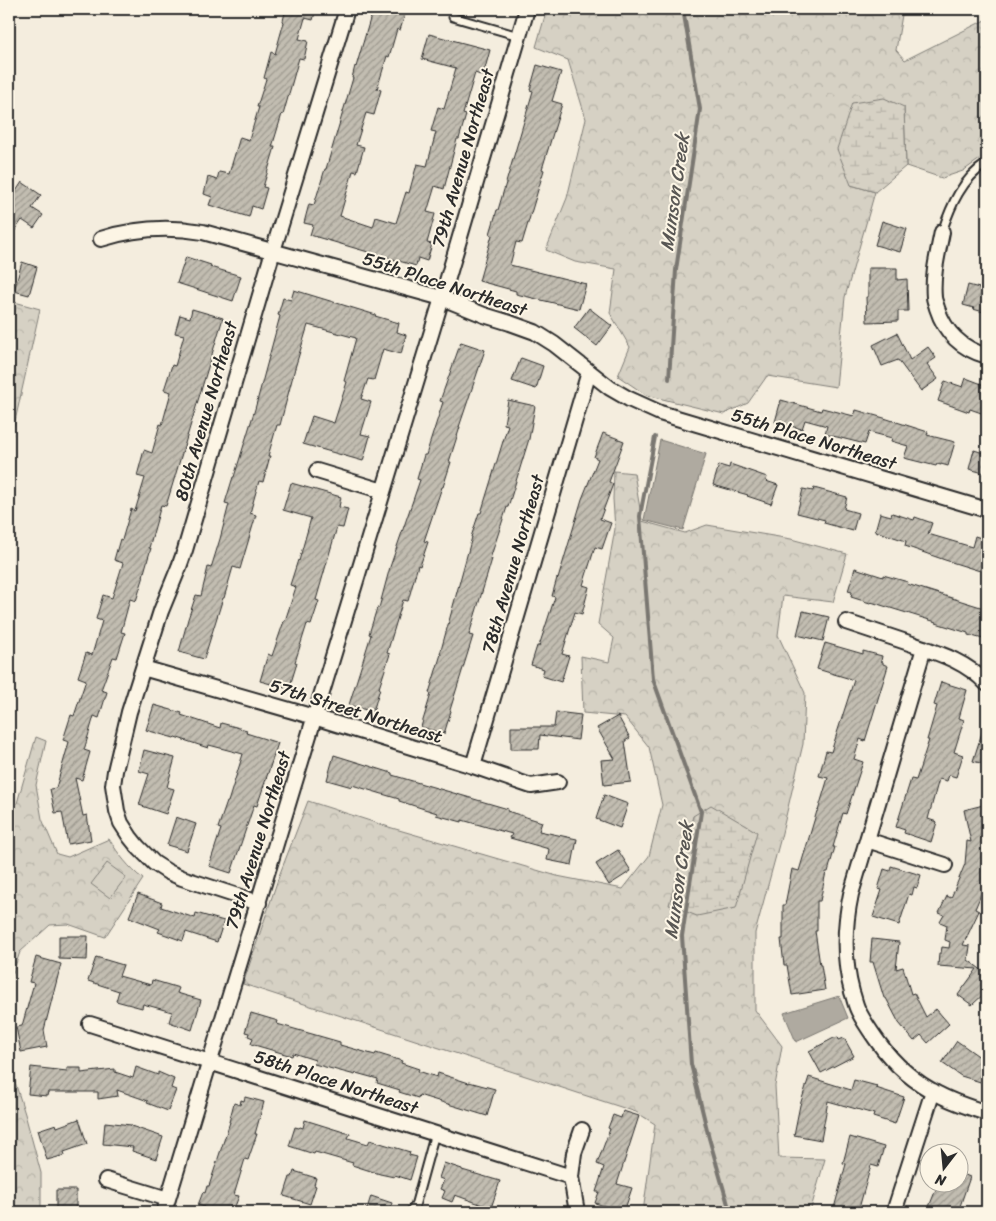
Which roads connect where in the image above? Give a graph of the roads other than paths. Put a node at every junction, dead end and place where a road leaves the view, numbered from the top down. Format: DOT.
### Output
graph roads {
  1 [pos="347,9"];
  2 [pos="527,9"];
  3 [pos="453,17"];
  4 [pos="519,36"];
  5 [pos="987,163"];
  6 [pos="942,232"];
  7 [pos="100,239"];
  8 [pos="273,251"];
  9 [pos="442,298"];
  10 [pos="987,356"];
  11 [pos="589,372"];
  12 [pos="317,471"];
  13 [pos="383,491"];
  14 [pos="987,510"];
  15 [pos="846,622"];
  16 [pos="924,648"];
  17 [pos="144,668"];
  18 [pos="987,684"];
  19 [pos="314,717"];
  20 [pos="473,766"];
  21 [pos="558,782"];
  22 [pos="867,840"];
  23 [pos="946,865"];
  24 [pos="259,903"];
  25 [pos="90,1024"];
  26 [pos="210,1061"];
  27 [pos="933,1091"];
  28 [pos="987,1113"];
  29 [pos="582,1130"];
  30 [pos="435,1133"];
  31 [pos="571,1176"];
  32 [pos="106,1180"];
  33 [pos="166,1206"];
  34 [pos="410,1212"];
  35 [pos="577,1212"];
  36 [pos="894,1212"];
  1 -- 8 [label="street, 80th Avenue Northeast"];
  2 -- 4 [label="street, 79th Avenue Northeast"];
  3 -- 4 [label="lane"];
  4 -- 9 [label="street, 79th Avenue Northeast"];
  5 -- 6 [label="lane"];
  6 -- 10 [label="street"];
  7 -- 8 [label="street, 55th Place Northeast"];
  8 -- 9 [label="street, 55th Place Northeast"];
  8 -- 17 [label="street, 80th Avenue Northeast"];
  9 -- 11 [label="street, 55th Place Northeast"];
  9 -- 13 [label="street, 79th Avenue Northeast"];
  11 -- 14 [label="street, 55th Place Northeast"];
  11 -- 20 [label="street, 78th Avenue Northeast"];
  12 -- 13 [label="street"];
  13 -- 19 [label="street, 79th Avenue Northeast"];
  15 -- 16 [label="street"];
  16 -- 18 [label="street"];
  16 -- 22 [label="street"];
  17 -- 19 [label="street, 57th Street Northeast"];
  17 -- 24 [label="street, 80th Avenue Northeast"];
  19 -- 20 [label="street, 57th Street Northeast"];
  19 -- 24 [label="street, 79th Avenue Northeast"];
  20 -- 21 [label="street, 57th Street Northeast"];
  22 -- 23 [label="street"];
  22 -- 27 [label="street"];
  24 -- 26 [label="street, 79th Avenue Northeast"];
  25 -- 26 [label="street, 58th Place Northeast"];
  26 -- 30 [label="street, 58th Place Northeast"];
  26 -- 33 [label="street, 79th Avenue Northeast"];
  27 -- 28 [label="street"];
  27 -- 36 [label="street"];
  29 -- 31 [label="street"];
  30 -- 31 [label="street, 58th Place Northeast"];
  30 -- 34 [label="lane"];
  31 -- 35 [label="street"];
  32 -- 33 [label="street, 79th Avenue Northeast"];
}
